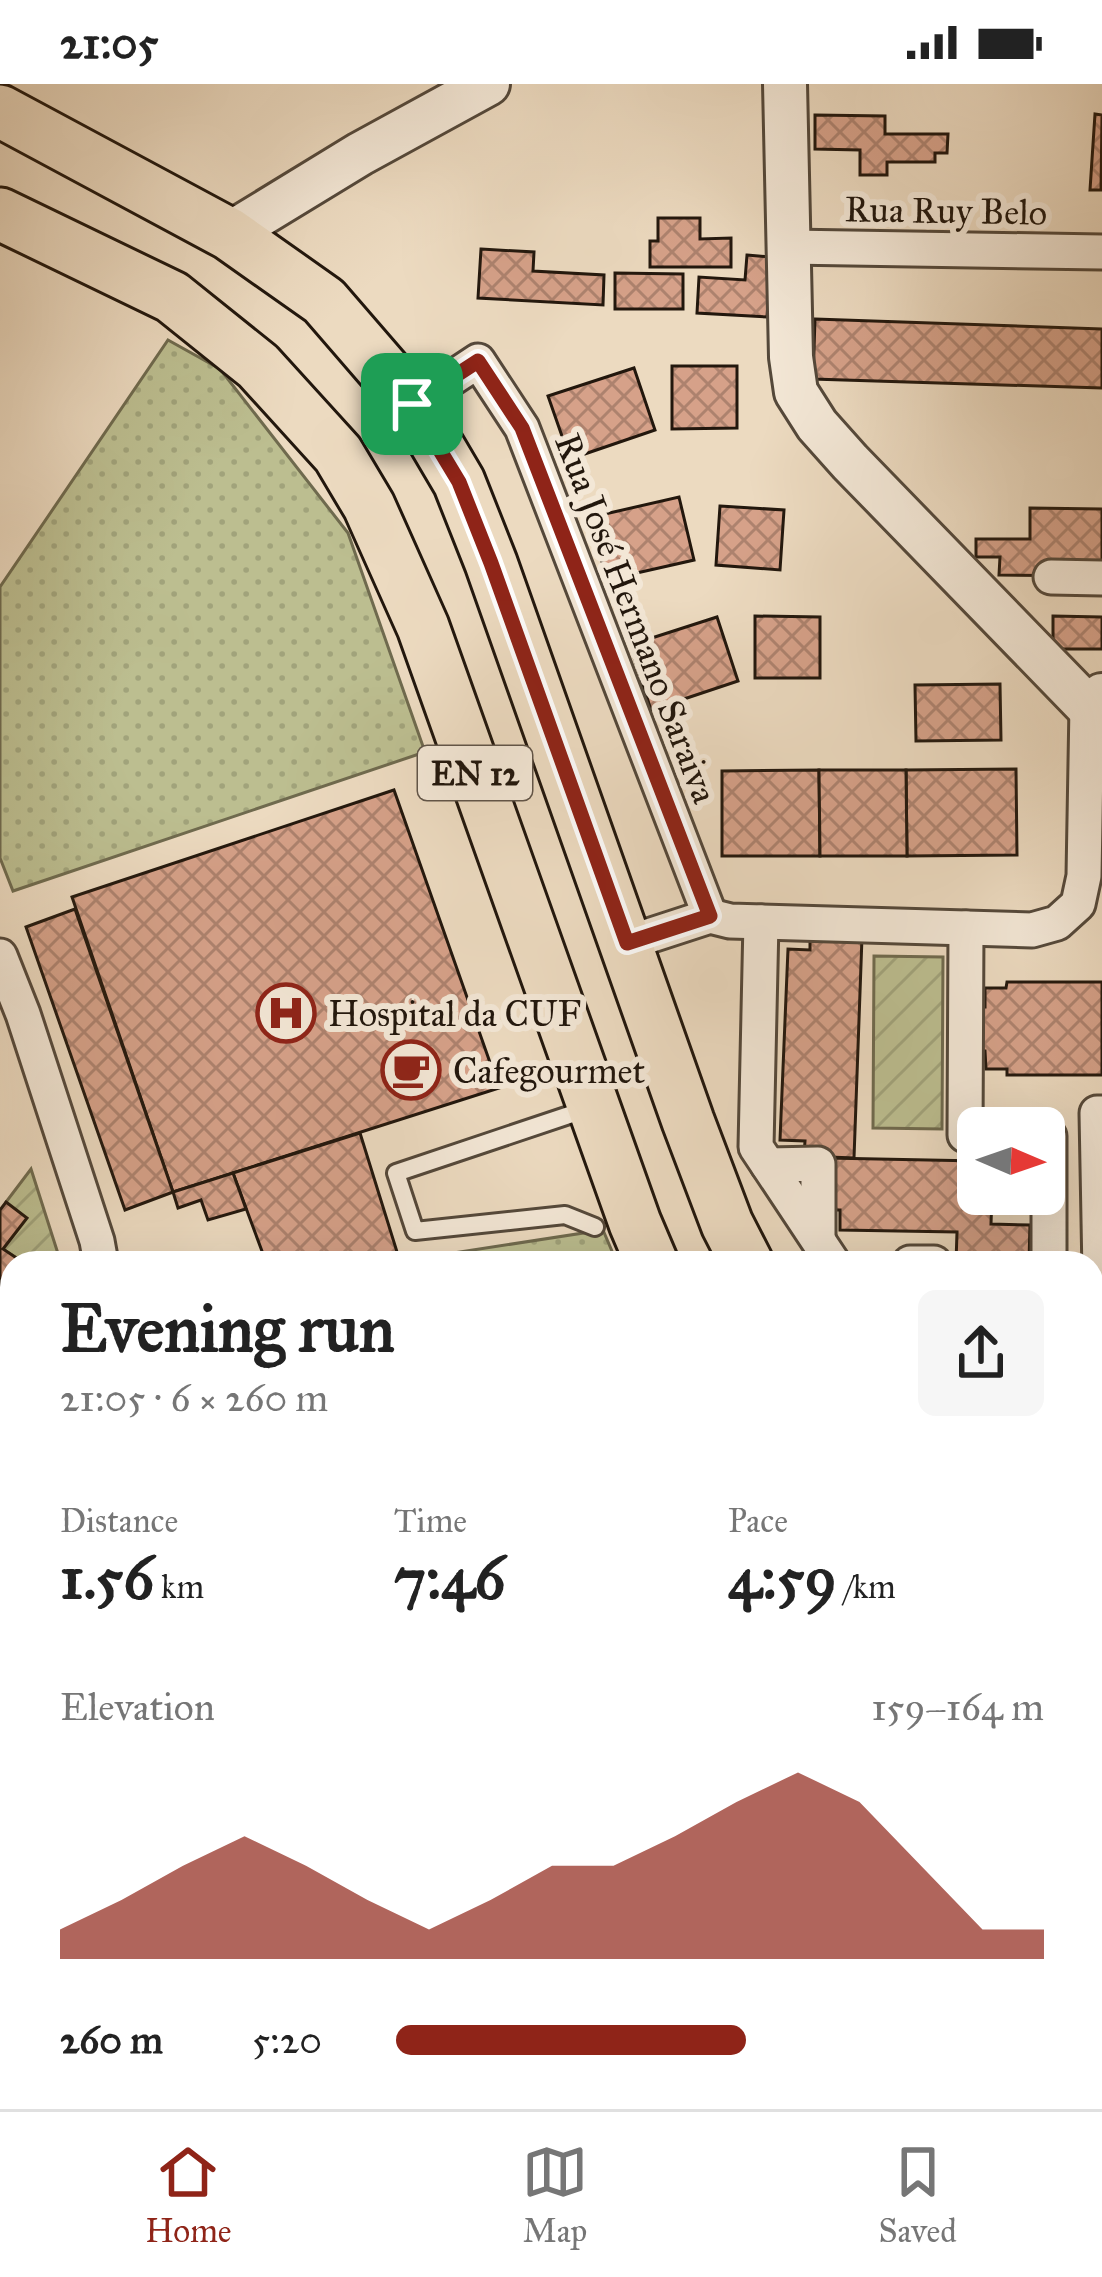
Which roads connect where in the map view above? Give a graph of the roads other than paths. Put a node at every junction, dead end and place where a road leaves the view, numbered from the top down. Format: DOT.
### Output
graph roads {
  1 [pos="488,84"];
  2 [pos="785,84"];
  3 [pos="0,110"];
  4 [pos="0,214"];
  5 [pos="229,234"];
  6 [pos="789,247"];
  7 [pos="1102,251"];
  8 [pos="218,332"];
  9 [pos="412,404"];
  10 [pos="1051,577"];
  11 [pos="1102,578"];
  12 [pos="1095,701"];
  13 [pos="710,916"];
  14 [pos="761,922"];
  15 [pos="966,928"];
  16 [pos="627,943"];
  17 [pos="0,956"];
  18 [pos="11,1011"];
  19 [pos="593,1107"];
  20 [pos="964,1107"];
  21 [pos="1102,1113"];
  22 [pos="1048,1215"];
  23 [pos="595,1227"];
  24 [pos="99,1251"];
  25 [pos="642,1251"];
  26 [pos="741,1251"];
  27 [pos="825,1251"];
  28 [pos="1048,1251"];
  29 [pos="1100,1251"];
  1 -- 5 [label="street"];
  2 -- 6 [label="street"];
  3 -- 5 [label="main road, EN 12"];
  4 -- 8 [label="main road, EN 12"];
  5 -- 8 [label="main road"];
  5 -- 9 [label="main road, EN 12"];
  6 -- 7 [label="street, Rua Ruy Belo"];
  6 -- 12 [label="street"];
  8 -- 19 [label="main road, EN 12"];
  9 -- 13 [label="street, Rua José Hermano Saraiva"];
  9 -- 16 [label="main road, EN 12"];
  10 -- 11 [label="street"];
  12 -- 15 [label="street"];
  13 -- 14 [label="street"];
  13 -- 16 [label="street"];
  14 -- 15 [label="street"];
  14 -- 27 [label="street"];
  15 -- 20 [label="street"];
  16 -- 26 [label="main road, EN 12"];
  17 -- 18 [label="street"];
  18 -- 24 [label="street"];
  19 -- 23 [label="lane"];
  19 -- 25 [label="main road, EN 12"];
  21 -- 29 [label="street"];
  22 -- 28 [label="street"];
}
